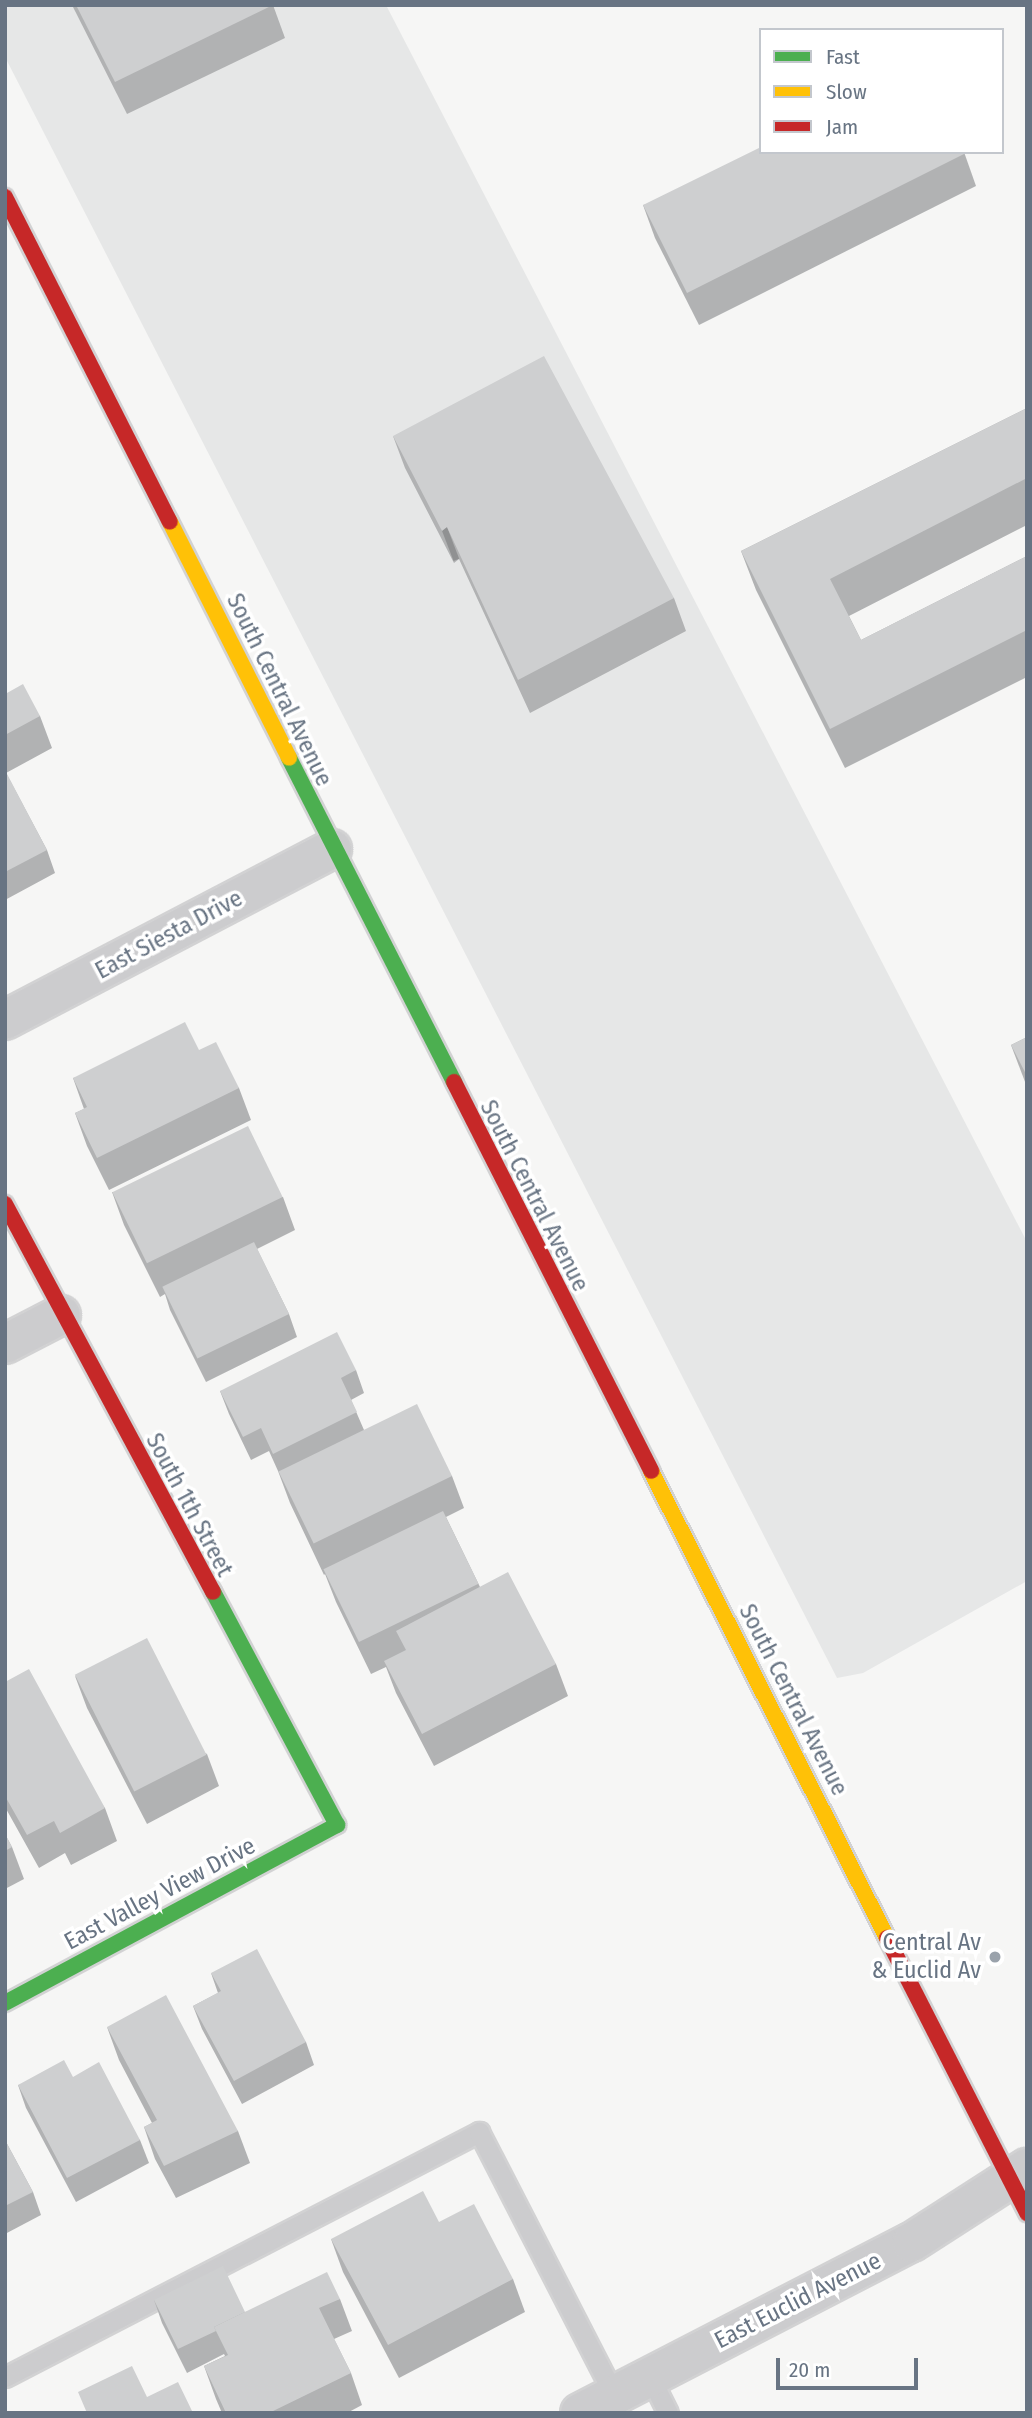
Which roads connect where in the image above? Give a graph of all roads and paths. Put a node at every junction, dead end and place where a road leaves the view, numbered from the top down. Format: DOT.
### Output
graph roads {
  1 [pos="5,197"];
  2 [pos="332,849"];
  3 [pos="5,1020"];
  4 [pos="5,1204"];
  5 [pos="61,1315"];
  6 [pos="5,1344"];
  7 [pos="337,1825"];
  8 [pos="5,2003"];
  9 [pos="1021,2187"];
  10 [pos="5,2377"];
  11 [pos="650,2377"];
  12 [pos="614,2395"];
  13 [pos="580,2413"];
  14 [pos="668,2413"];
  1 -- 2 [label="main road, South Central Avenue"];
  2 -- 3 [label="street, East Siesta Drive"];
  2 -- 9 [label="main road, South Central Avenue"];
  4 -- 5 [label="main road, South 1th Street"];
  5 -- 6 [label="street"];
  5 -- 7 [label="main road, South 1th Street"];
  7 -- 8 [label="main road, East Valley View Drive"];
  9 -- 11 [label="street, East Euclid Avenue"];
  10 -- 12 [label="lane"];
  11 -- 12 [label="street, East Euclid Avenue"];
  11 -- 14 [label="lane"];
  12 -- 13 [label="street, East Euclid Avenue"];
}
